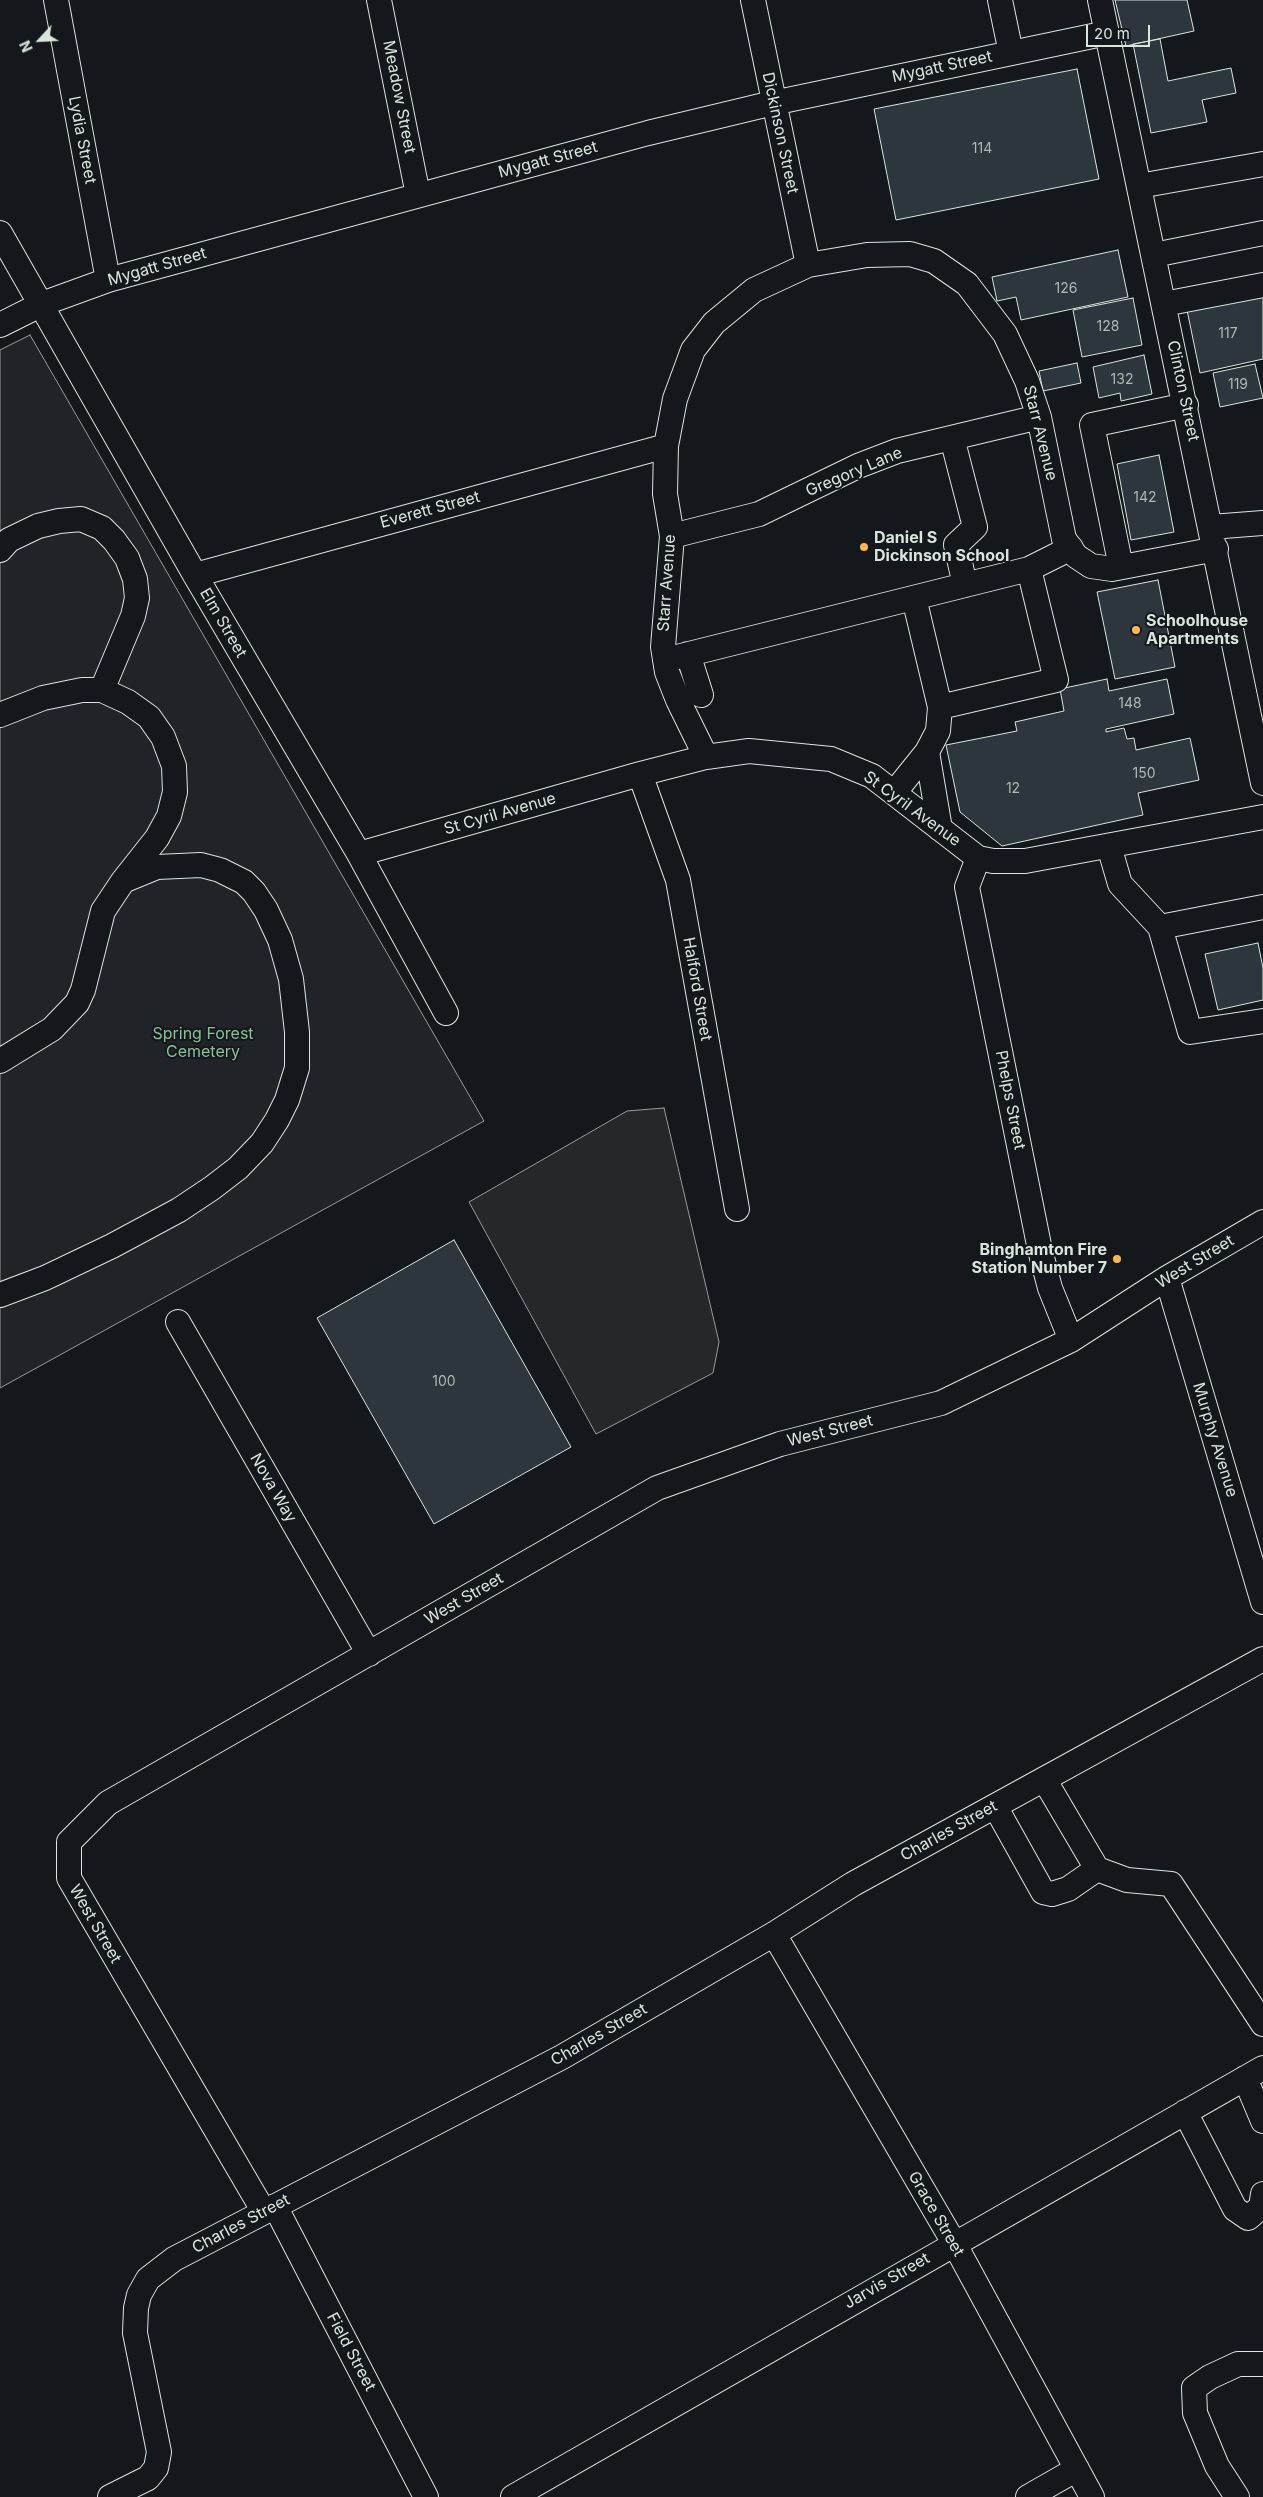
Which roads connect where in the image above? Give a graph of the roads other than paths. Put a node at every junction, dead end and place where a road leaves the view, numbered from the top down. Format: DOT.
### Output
graph roads {
  1 [pos="56,0"];
  2 [pos="379,0"];
  3 [pos="753,0"];
  4 [pos="1000,0"];
  5 [pos="1100,0"];
  6 [pos="1107,33"];
  7 [pos="1011,53"];
  8 [pos="774,103"];
  9 [pos="1263,164"];
  10 [pos="1139,186"];
  11 [pos="418,195"];
  12 [pos="0,233"];
  13 [pos="1263,233"];
  14 [pos="1154,255"];
  15 [pos="808,265"];
  16 [pos="108,280"];
  17 [pos="1263,285"];
  18 [pos="42,304"];
  19 [pos="1164,304"];
  20 [pos="0,325"];
  21 [pos="1186,405"];
  22 [pos="1039,417"];
  23 [pos="952,438"];
  24 [pos="666,446"];
  25 [pos="1263,523"];
  26 [pos="672,536"];
  27 [pos="1213,538"];
  28 [pos="1071,548"];
  29 [pos="0,550"];
  30 [pos="1121,567"];
  31 [pos="1029,570"];
  32 [pos="195,575"];
  33 [pos="964,585"];
  34 [pos="914,598"];
  35 [pos="688,654"];
  36 [pos="665,660"];
  37 [pos="102,690"];
  38 [pos="701,696"];
  39 [pos="940,707"];
  40 [pos="0,714"];
  41 [pos="927,752"];
  42 [pos="706,757"];
  43 [pos="640,774"];
  44 [pos="1263,783"];
  45 [pos="894,793"];
  46 [pos="1263,817"];
  47 [pos="940,829"];
  48 [pos="1109,846"];
  49 [pos="359,854"];
  50 [pos="978,858"];
  51 [pos="123,881"];
  52 [pos="1263,908"];
  53 [pos="1160,927"];
  54 [pos="446,1013"];
  55 [pos="1263,1020"];
  56 [pos="0,1061"];
  57 [pos="737,1209"];
  58 [pos="1263,1222"];
  59 [pos="1167,1278"];
  60 [pos="0,1295"];
  61 [pos="178,1322"];
  62 [pos="1071,1340"];
  63 [pos="1263,1602"];
  64 [pos="369,1654"];
  65 [pos="1263,1659"];
  66 [pos="1044,1779"];
  67 [pos="995,1806"];
  68 [pos="1097,1869"];
  69 [pos="774,1934"];
  70 [pos="1263,2024"];
  71 [pos="1254,2073"];
  72 [pos="1185,2112"];
  73 [pos="1263,2121"];
  74 [pos="1263,2194"];
  75 [pos="270,2209"];
  76 [pos="954,2243"];
  77 [pos="1263,2364"];
  78 [pos="1077,2469"];
  79 [pos="110,2497"];
  80 [pos="426,2497"];
  81 [pos="513,2497"];
  82 [pos="1028,2497"];
  83 [pos="1092,2497"];
  84 [pos="1237,2497"];
  1 -- 16 [label="street, Lydia Street"];
  2 -- 11 [label="street, Meadow Street"];
  3 -- 8 [label="street, Dickinson Street"];
  4 -- 7 [label="street"];
  5 -- 6 [label="street, Clinton Street"];
  6 -- 7 [label="street, Mygatt Street"];
  6 -- 10 [label="street, Clinton Street"];
  7 -- 8 [label="street, Mygatt Street"];
  8 -- 11 [label="street, Mygatt Street"];
  8 -- 15 [label="street, Dickinson Street"];
  9 -- 10 [label="street"];
  10 -- 14 [label="street, Clinton Street"];
  11 -- 16 [label="street, Mygatt Street"];
  12 -- 18 [label="street, Elm Street"];
  13 -- 14 [label="street"];
  14 -- 19 [label="street, Clinton Street"];
  15 -- 22 [label="street, Starr Avenue"];
  15 -- 24 [label="street, Starr Avenue"];
  16 -- 18 [label="street, Mygatt Street"];
  17 -- 19 [label="street"];
  18 -- 20 [label="street, Mygatt Street"];
  18 -- 32 [label="street, Elm Street"];
  19 -- 21 [label="street, Clinton Street"];
  21 -- 27 [label="street, Clinton Street"];
  21 -- 30 [label="street"];
  22 -- 23 [label="street, Gregory Lane"];
  22 -- 28 [label="street, Starr Avenue"];
  23 -- 26 [label="street, Gregory Lane"];
  23 -- 33 [label="street"];
  24 -- 26 [label="street, Starr Avenue"];
  24 -- 32 [label="street, Everett Street"];
  25 -- 27 [label="street, Starr Avenue"];
  26 -- 36 [label="street, Starr Avenue"];
  27 -- 30 [label="street, Starr Avenue"];
  27 -- 44 [label="street, Clinton Street"];
  28 -- 30 [label="street, Starr Avenue"];
  28 -- 31 [label="street"];
  29 -- 37 [label="street"];
  31 -- 33 [label="street"];
  31 -- 39 [label="street"];
  32 -- 49 [label="street, Elm Street"];
  33 -- 34 [label="street"];
  34 -- 35 [label="street"];
  34 -- 39 [label="street"];
  35 -- 36 [label="street"];
  35 -- 38 [label="street"];
  36 -- 42 [label="street, Starr Avenue"];
  37 -- 40 [label="street"];
  37 -- 51 [label="street"];
  39 -- 41 [label="street"];
  41 -- 45 [label="street"];
  41 -- 47 [label="street"];
  42 -- 43 [label="street, St Cyril Avenue"];
  42 -- 45 [label="street, St Cyril Avenue"];
  43 -- 49 [label="street, St Cyril Avenue"];
  43 -- 57 [label="street, Halford Street"];
  45 -- 47 [label="street, St Cyril Avenue"];
  46 -- 48 [label="street, St Cyril Avenue"];
  47 -- 50 [label="street, St Cyril Avenue"];
  48 -- 50 [label="street, St Cyril Avenue"];
  48 -- 53 [label="street"];
  49 -- 54 [label="street, Elm Street"];
  50 -- 62 [label="street, Phelps Street"];
  51 -- 56 [label="street"];
  51 -- 60 [label="street"];
  52 -- 53 [label="street"];
  53 -- 55 [label="street"];
  58 -- 59 [label="street, West Street"];
  59 -- 62 [label="street, West Street"];
  59 -- 63 [label="street, Murphy Avenue"];
  61 -- 64 [label="street, Nova Way"];
  62 -- 64 [label="street, West Street"];
  64 -- 75 [label="street, West Street"];
  65 -- 66 [label="street, Charles Street"];
  66 -- 67 [label="street, Charles Street"];
  66 -- 68 [label="street"];
  67 -- 68 [label="street"];
  67 -- 69 [label="street, Charles Street"];
  68 -- 70 [label="street"];
  69 -- 75 [label="street, Charles Street"];
  69 -- 76 [label="street, Grace Street"];
  71 -- 72 [label="street, Jarvis Street"];
  71 -- 73 [label="street"];
  72 -- 74 [label="street"];
  72 -- 76 [label="street, Jarvis Street"];
  75 -- 79 [label="street, Charles Street"];
  75 -- 80 [label="street, Field Street"];
  76 -- 78 [label="street, Grace Street"];
  76 -- 81 [label="street, Jarvis Street"];
  77 -- 84 [label="street"];
  78 -- 82 [label="street"];
  78 -- 83 [label="street, Grace Street"];
}
